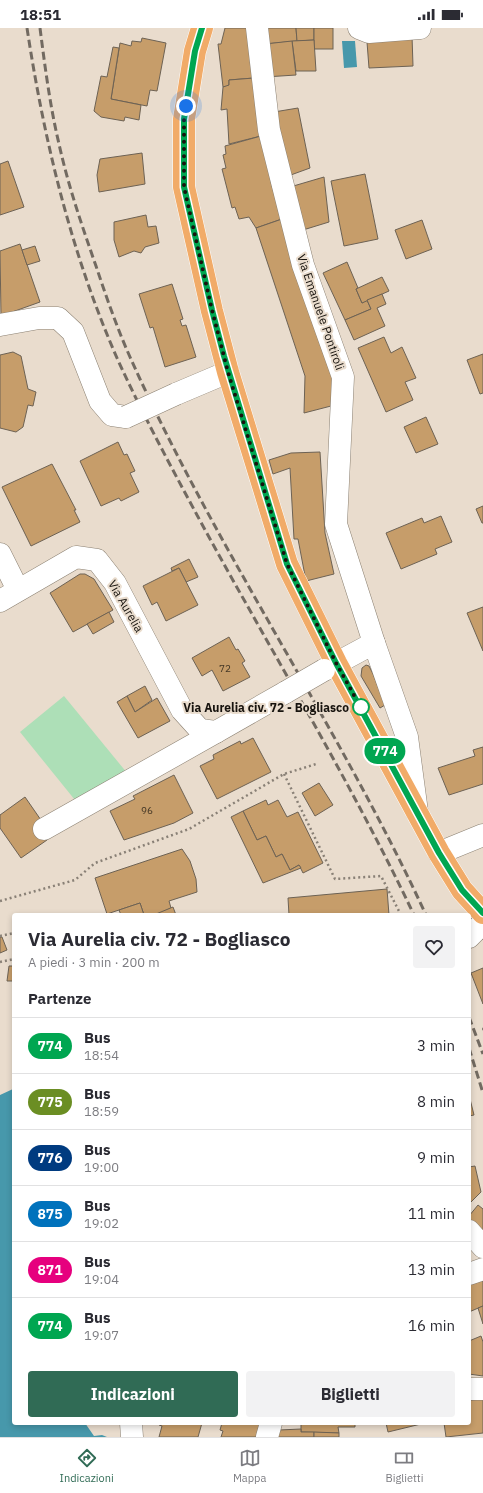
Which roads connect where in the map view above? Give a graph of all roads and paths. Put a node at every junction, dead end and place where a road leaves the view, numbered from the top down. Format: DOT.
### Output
graph roads {
  1 [pos="202,28"];
  2 [pos="257,28"];
  3 [pos="359,28"];
  4 [pos="420,28"];
  5 [pos="0,325"];
  6 [pos="228,372"];
  7 [pos="0,554"];
  8 [pos="9,595"];
  9 [pos="374,643"];
  10 [pos="330,667"];
  11 [pos="216,732"];
  12 [pos="316,764"];
  13 [pos="284,774"];
  14 [pos="417,813"];
  15 [pos="44,829"];
  16 [pos="483,835"];
  17 [pos="439,853"];
  18 [pos="0,901"];
  19 [pos="400,913"];
  20 [pos="483,913"];
  21 [pos="483,923"];
  22 [pos="12,933"];
  23 [pos="471,935"];
  24 [pos="0,936"];
  25 [pos="12,959"];
  26 [pos="0,962"];
  27 [pos="471,1233"];
  28 [pos="483,1247"];
  29 [pos="483,1269"];
  30 [pos="471,1273"];
  31 [pos="471,1389"];
  32 [pos="483,1389"];
  33 [pos="131,1425"];
  34 [pos="270,1425"];
  35 [pos="132,1437"];
  36 [pos="267,1437"];
  1 -- 6 [label="main road"];
  2 -- 9 [label="street, Via Emanuele Pontiroli"];
  3 -- 4 [label="street"];
  5 -- 6 [label="street, bridge"];
  6 -- 10 [label="main road"];
  7 -- 8 [label="street"];
  8 -- 11 [label="street, Via Aurelia"];
  9 -- 10 [label="street"];
  9 -- 14 [label="street, Via Emanuele Pontiroli"];
  10 -- 11 [label="street, bridge"];
  10 -- 14 [label="main road"];
  11 -- 15 [label="street"];
  12 -- 13 [label="path"];
  13 -- 18 [label="path"];
  13 -- 19 [label="path"];
  14 -- 17 [label="main road"];
  16 -- 17 [label="street"];
  17 -- 20 [label="main road"];
  21 -- 23 [label="street"];
  22 -- 24 [label="path"];
  25 -- 26 [label="path"];
  27 -- 28 [label="street"];
  29 -- 30 [label="street"];
  31 -- 32 [label="street"];
  33 -- 35 [label="street"];
  34 -- 36 [label="street"];
}
